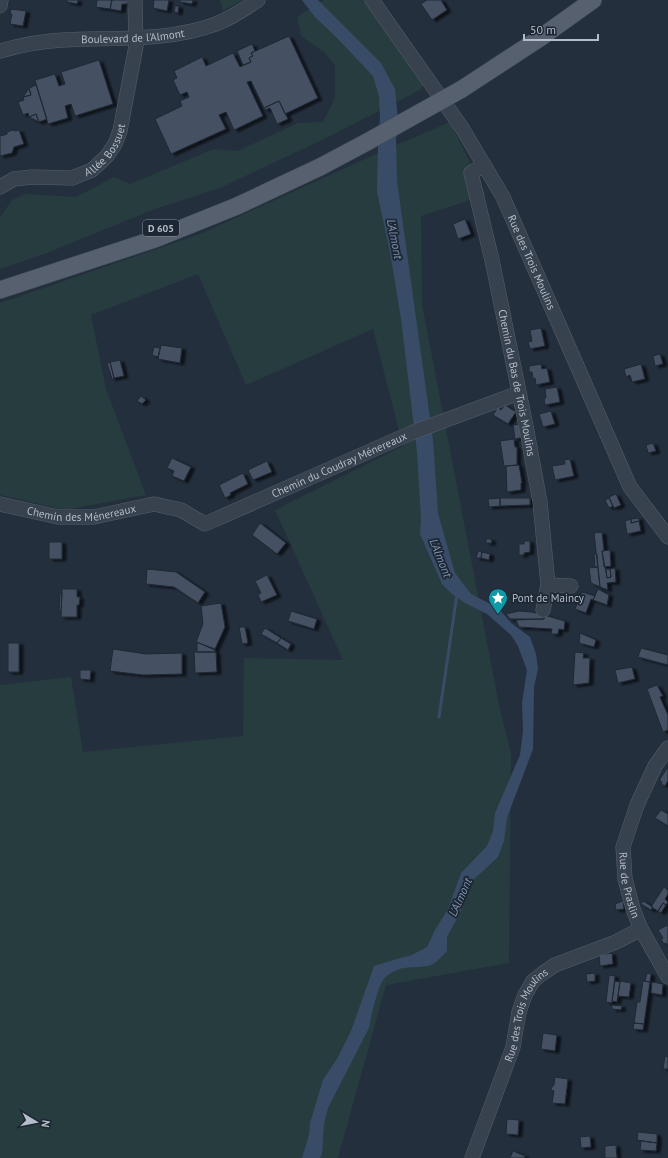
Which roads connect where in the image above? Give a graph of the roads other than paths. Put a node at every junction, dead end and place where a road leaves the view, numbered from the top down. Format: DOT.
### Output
graph roads {
  1 [pos="1,0"];
  2 [pos="135,0"];
  3 [pos="258,0"];
  4 [pos="372,0"];
  5 [pos="580,0"];
  6 [pos="593,0"];
  7 [pos="0,6"];
  8 [pos="136,37"];
  9 [pos="0,51"];
  10 [pos="460,86"];
  11 [pos="319,163"];
  12 [pos="484,164"];
  13 [pos="0,187"];
  14 [pos="0,283"];
  15 [pos="0,290"];
  16 [pos="519,392"];
  17 [pos="0,504"];
  18 [pos="162,506"];
  19 [pos="668,537"];
  20 [pos="548,585"];
  21 [pos="571,586"];
  22 [pos="543,610"];
  23 [pos="668,748"];
  24 [pos="641,930"];
  25 [pos="668,976"];
  26 [pos="472,1158"];
  1 -- 7 [label="street"];
  2 -- 8 [label="street, Allée Bossuet"];
  3 -- 8 [label="street, Boulevard de l'Almont"];
  4 -- 12 [label="street, Rue des Trois Moulins"];
  5 -- 10 [label="main road, D 605"];
  6 -- 10 [label="main road, D 605"];
  8 -- 9 [label="street, Boulevard de l'Almont"];
  8 -- 13 [label="street, Allée Bossuet"];
  10 -- 11 [label="main road, D 605, bridge"];
  11 -- 14 [label="main road, D 605"];
  11 -- 15 [label="main road, D 605"];
  12 -- 16 [label="street, Chemin du Bas de Trois Moulins"];
  12 -- 19 [label="street, Rue des Trois Moulins"];
  16 -- 18 [label="street, Chemin du Coudray Ménereaux"];
  16 -- 20 [label="street, Chemin du Bas de Trois Moulins"];
  17 -- 18 [label="street, Chemin des Ménereaux"];
  20 -- 21 [label="street"];
  20 -- 22 [label="street, Chemin du Bas de Trois Moulins"];
  23 -- 24 [label="street, Rue de Praslin"];
  24 -- 25 [label="street, Rue de Praslin"];
  24 -- 26 [label="street, Rue des Trois Moulins"];
}
